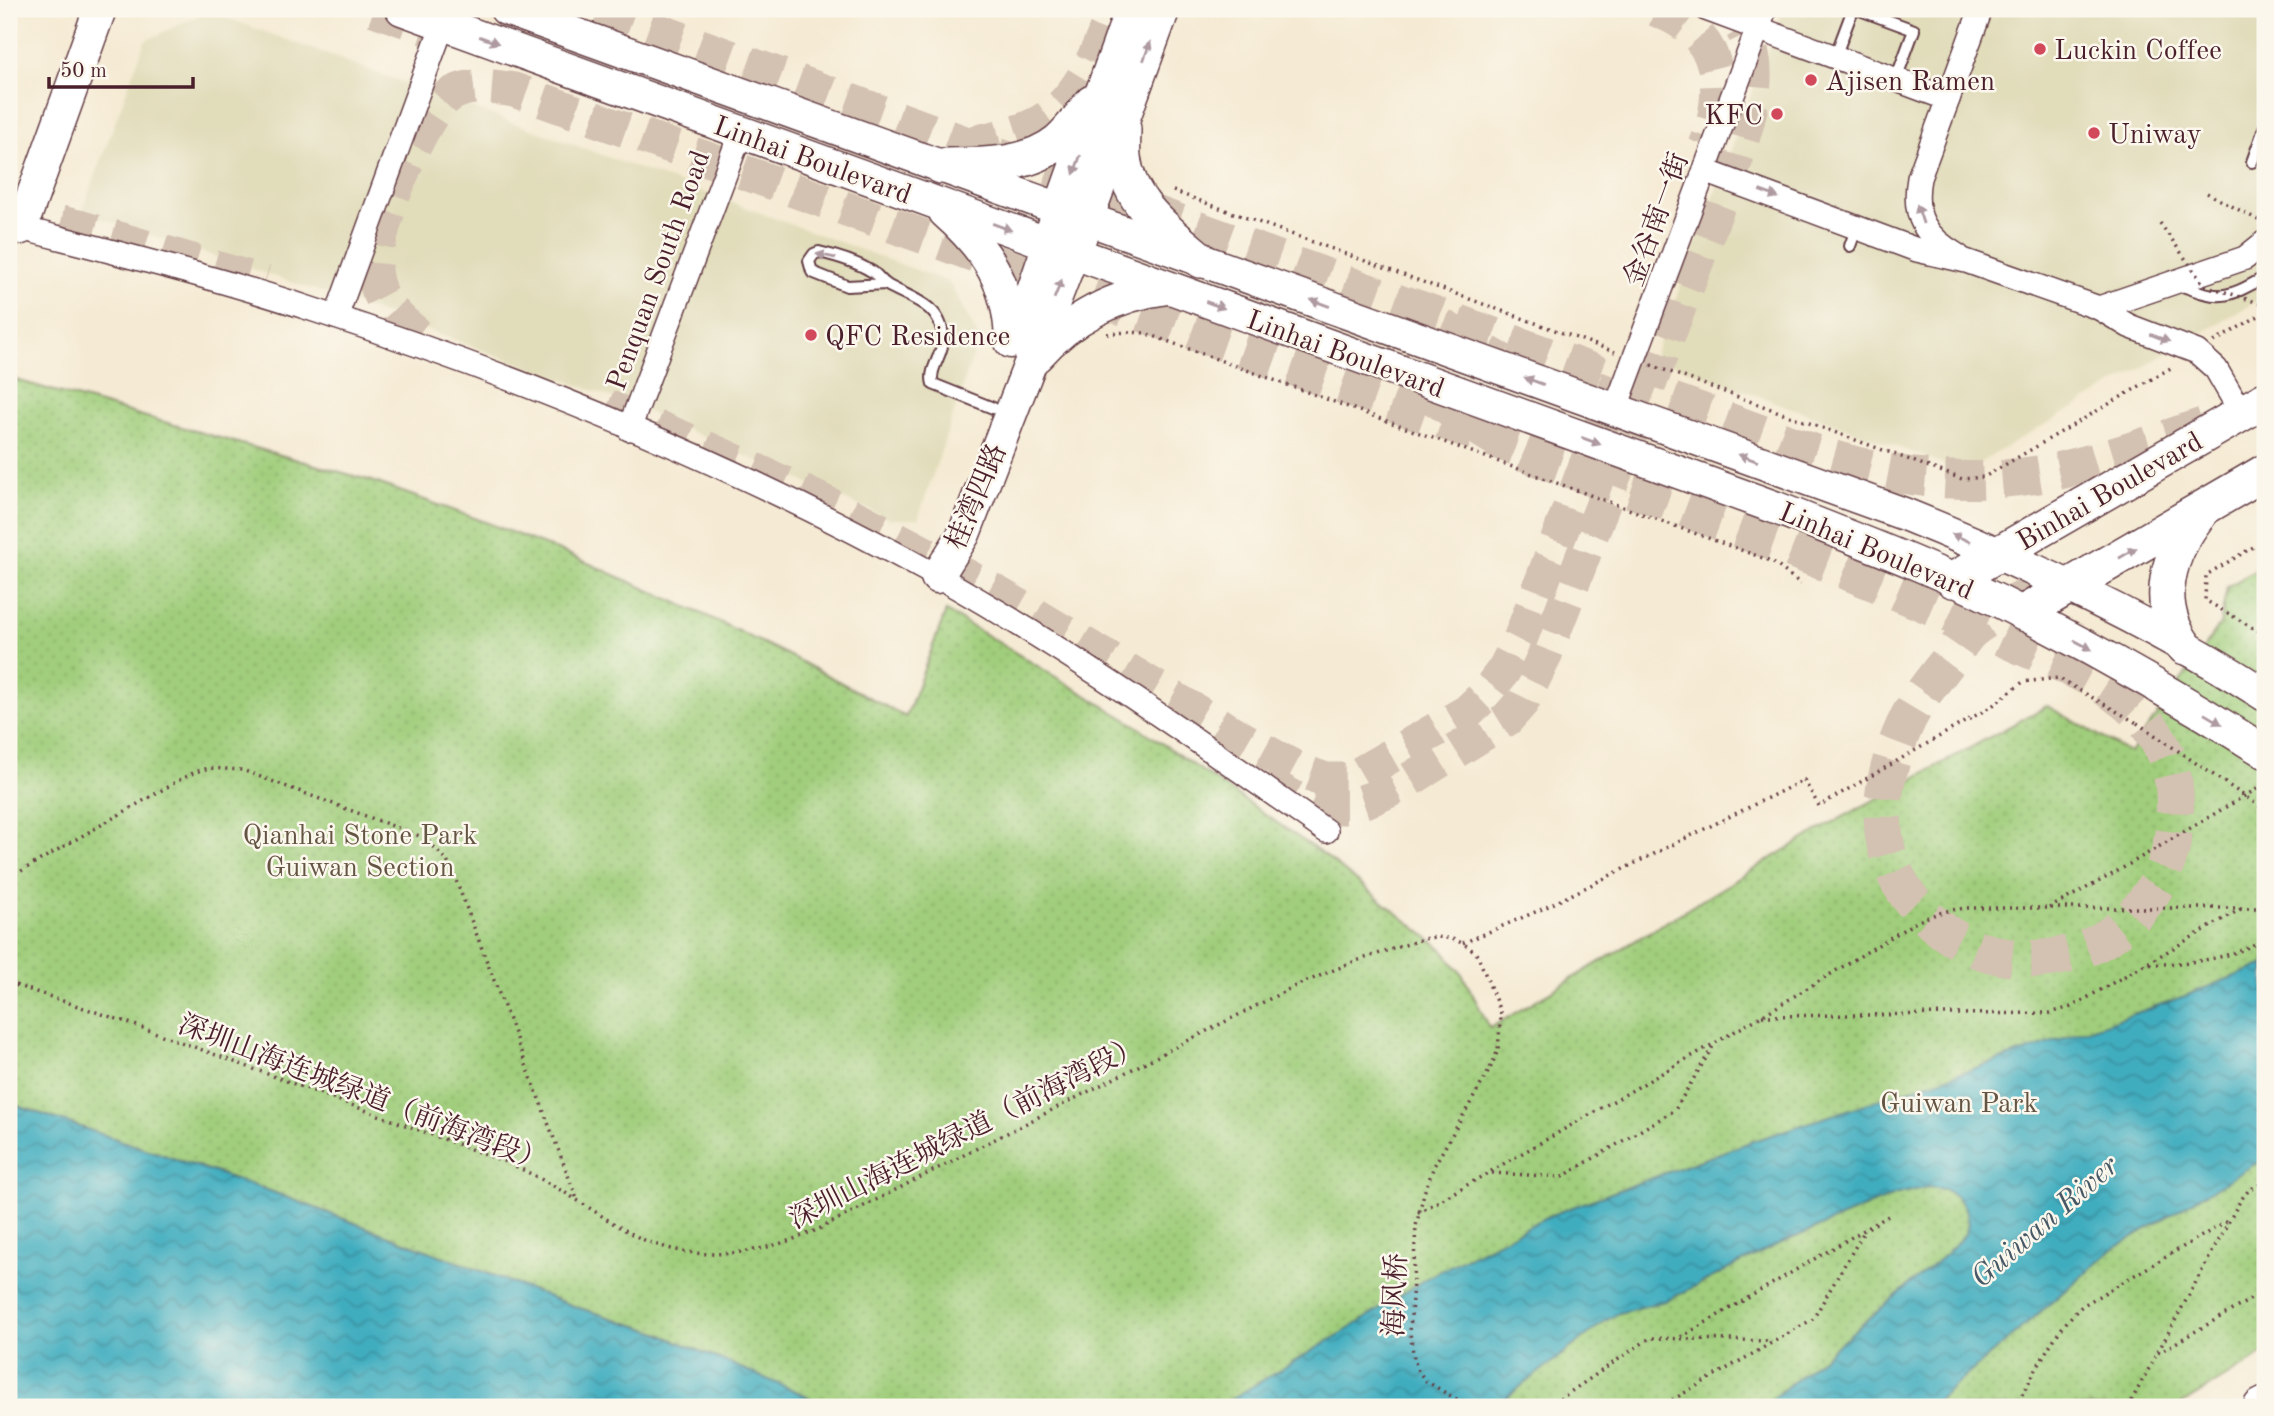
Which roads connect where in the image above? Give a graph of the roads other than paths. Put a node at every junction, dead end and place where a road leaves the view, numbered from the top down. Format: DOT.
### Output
graph roads {
  1 [pos="100,9"];
  2 [pos="402,9"];
  3 [pos="506,9"];
  4 [pos="1133,9"];
  5 [pos="1162,9"];
  6 [pos="1706,9"];
  7 [pos="1855,9"];
  8 [pos="1981,9"];
  9 [pos="1762,18"];
  10 [pos="443,24"];
  11 [pos="1836,57"];
  12 [pos="1896,79"];
  13 [pos="1117,94"];
  14 [pos="1948,99"];
  15 [pos="2265,126"];
  16 [pos="740,132"];
  17 [pos="2252,162"];
  18 [pos="941,166"];
  19 [pos="1705,171"];
  20 [pos="936,204"];
  21 [pos="1074,214"];
  22 [pos="20,228"];
  23 [pos="2265,242"];
  24 [pos="1061,248"];
  25 [pos="1201,260"];
  26 [pos="1966,261"];
  27 [pos="2265,277"];
  28 [pos="2175,283"];
  29 [pos="886,284"];
  30 [pos="1169,288"];
  31 [pos="2099,308"];
  32 [pos="336,317"];
  33 [pos="1020,361"];
  34 [pos="2254,407"];
  35 [pos="993,408"];
  36 [pos="1615,410"];
  37 [pos="629,429"];
  38 [pos="2265,472"];
  39 [pos="2204,509"];
  40 [pos="1997,553"];
  41 [pos="937,577"];
  42 [pos="1953,580"];
  43 [pos="2068,586"];
  44 [pos="2023,613"];
  45 [pos="2185,647"];
  46 [pos="2265,695"];
  47 [pos="2265,752"];
  48 [pos="1326,831"];
  1 -- 22 [label="main road"];
  2 -- 10 [label="main road, Linhai Boulevard"];
  3 -- 18 [label="main road, Linhai Boulevard"];
  4 -- 13 [label="main road, 桂湾四路"];
  13 -- 5 [label="main road, 桂湾四路, one-way"];
  6 -- 9 [label="street"];
  7 -- 11 [label="lane"];
  7 -- 12 [label="lane"];
  8 -- 14 [label="street"];
  9 -- 11 [label="street"];
  9 -- 19 [label="street, 金谷南一街"];
  10 -- 16 [label="main road, Linhai Boulevard, one-way"];
  10 -- 32 [label="street"];
  11 -- 12 [label="street"];
  12 -- 14 [label="street"];
  13 -- 18 [label="main road"];
  13 -- 21 [label="main road, 桂湾四路"];
  13 -- 25 [label="main road"];
  26 -- 14 [label="street, one-way"];
  15 -- 17 [label="lane"];
  16 -- 20 [label="main road, Linhai Boulevard"];
  16 -- 37 [label="street, Penquan South Road"];
  18 -- 21 [label="main road, Linhai Boulevard"];
  19 -- 26 [label="street, one-way"];
  19 -- 36 [label="street, 金谷南一街"];
  20 -- 24 [label="main road, Linhai Boulevard, one-way"];
  20 -- 33 [label="main road"];
  21 -- 24 [label="main road, 桂湾四路"];
  21 -- 25 [label="main road, Linhai Boulevard"];
  22 -- 32 [label="street"];
  23 -- 28 [label="street"];
  24 -- 30 [label="main road, Linhai Boulevard"];
  24 -- 33 [label="main road, 桂湾四路"];
  36 -- 25 [label="main road, Linhai Boulevard, one-way"];
  26 -- 31 [label="street"];
  27 -- 28 [label="lane"];
  28 -- 31 [label="street"];
  29 -- 29 [label="lane, one-way"];
  29 -- 35 [label="lane"];
  30 -- 33 [label="main road"];
  30 -- 42 [label="main road, Linhai Boulevard, one-way"];
  31 -- 34 [label="street, one-way"];
  32 -- 37 [label="street"];
  33 -- 35 [label="main road, 桂湾四路"];
  33 -- 41 [label="main road, 桂湾四路"];
  34 -- 40 [label="main road, Binhai Boulevard"];
  35 -- 41 [label="main road, 桂湾四路"];
  40 -- 36 [label="main road, Linhai Boulevard, one-way"];
  37 -- 41 [label="street"];
  38 -- 39 [label="main road"];
  43 -- 39 [label="main road, one-way"];
  39 -- 45 [label="main road"];
  40 -- 42 [label="main road, Binhai Boulevard"];
  40 -- 43 [label="main road, Linhai Boulevard"];
  41 -- 48 [label="street"];
  42 -- 44 [label="main road, Linhai Boulevard"];
  43 -- 44 [label="main road"];
  43 -- 45 [label="main road, Linhai Boulevard"];
  44 -- 47 [label="main road, Linhai Boulevard, one-way"];
  45 -- 46 [label="main road, Linhai Boulevard"];
}
